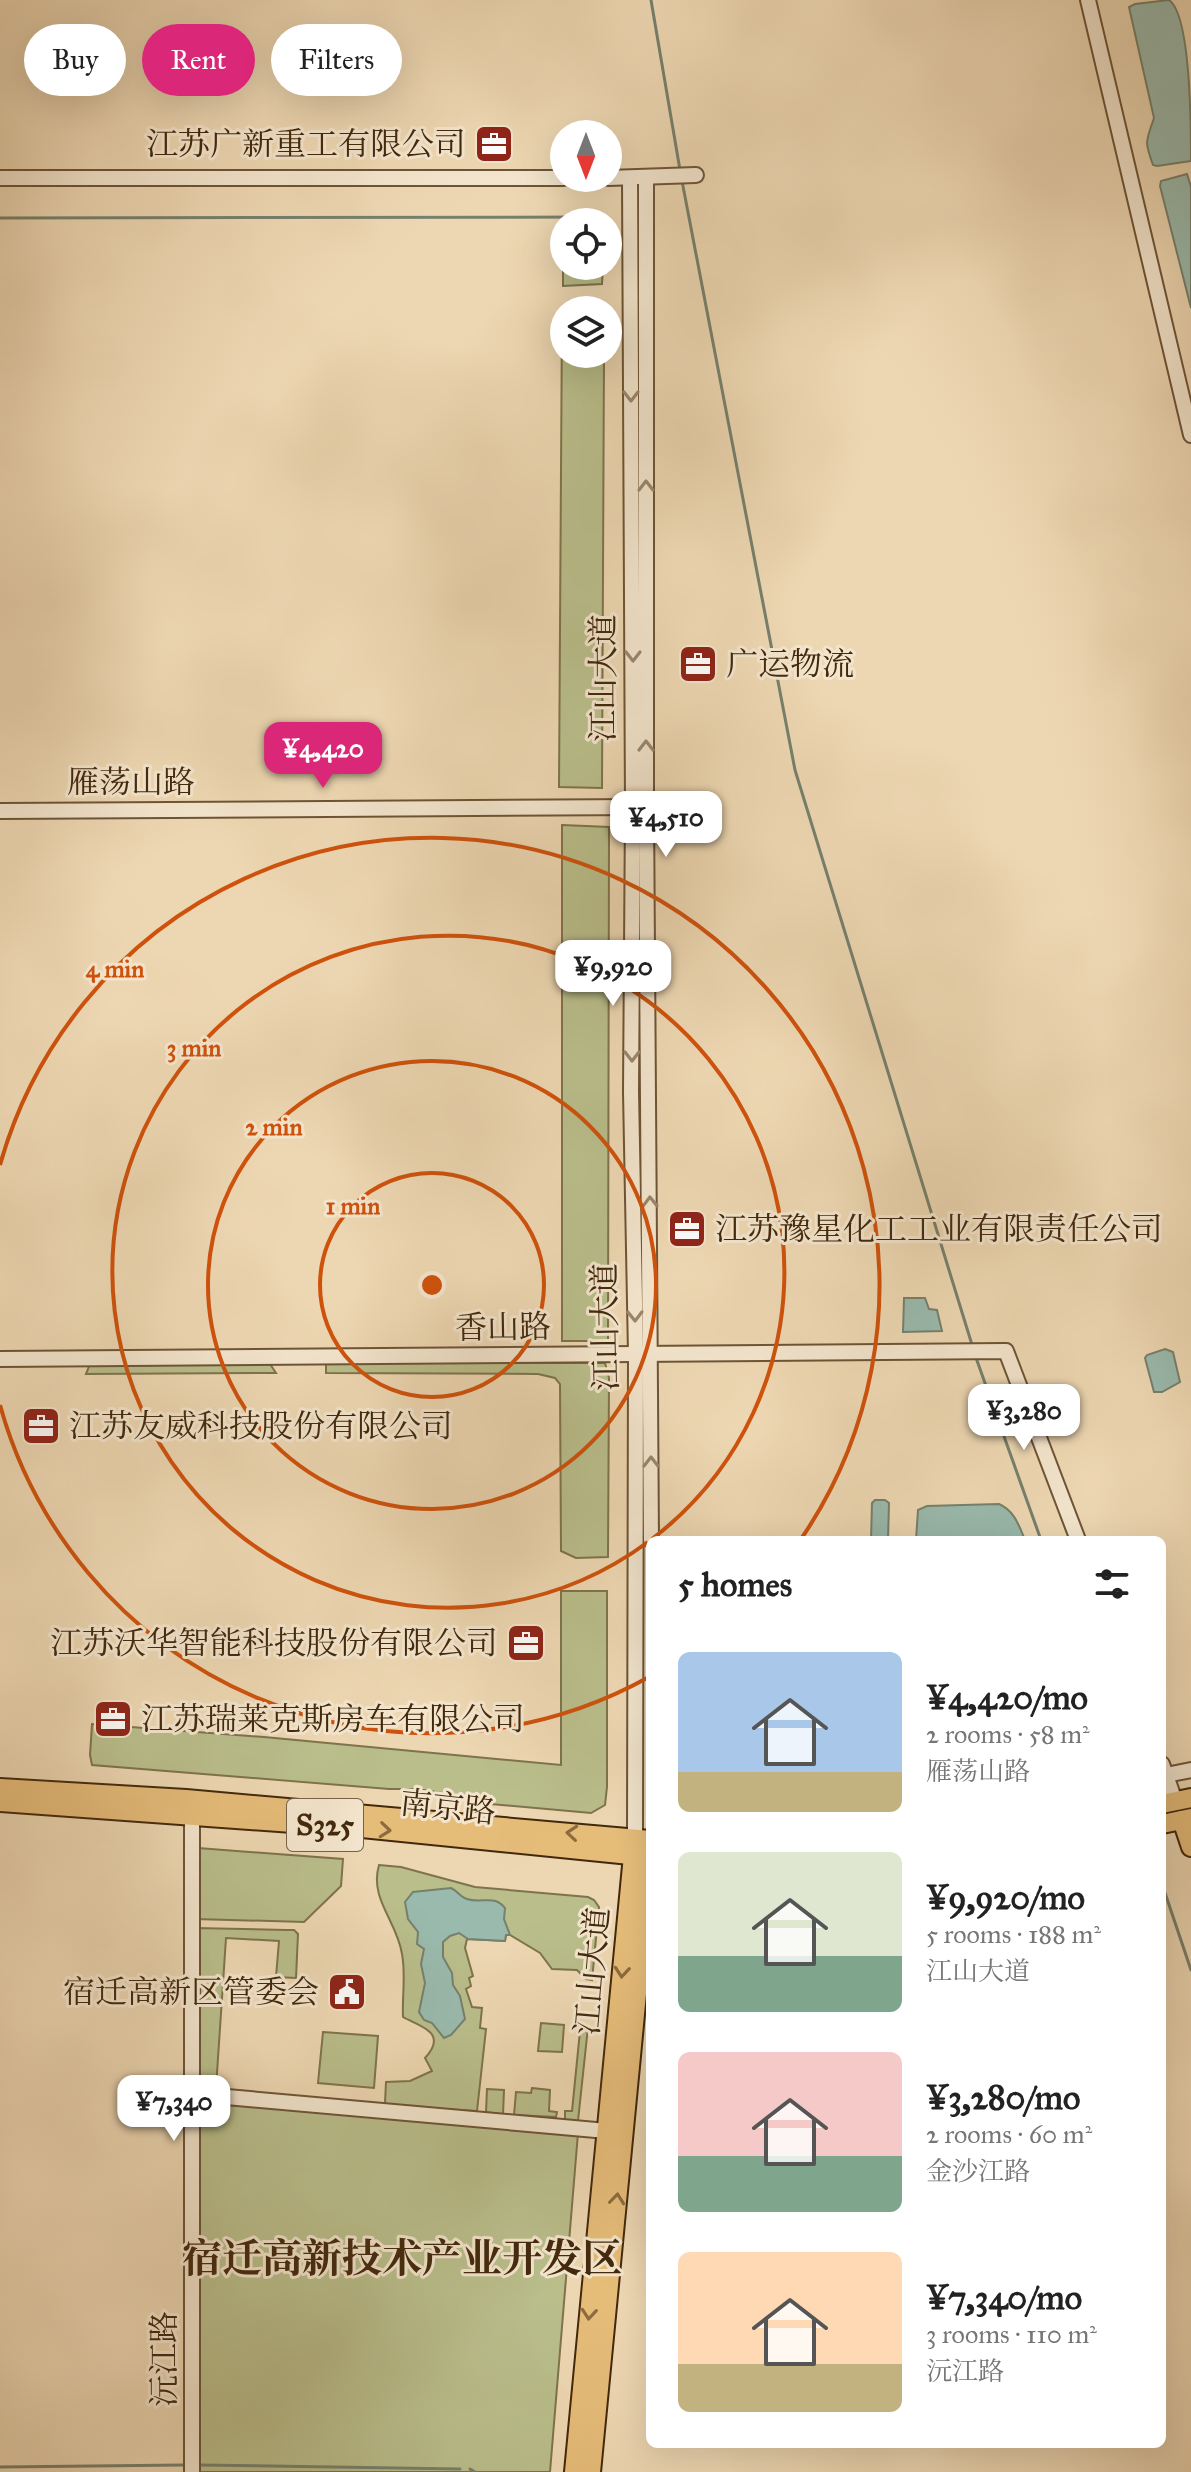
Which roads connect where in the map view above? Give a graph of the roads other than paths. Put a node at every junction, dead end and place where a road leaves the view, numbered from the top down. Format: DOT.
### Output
graph roads {
  1 [pos="1088,0"];
  2 [pos="696,175"];
  3 [pos="0,178"];
  4 [pos="550,178"];
  5 [pos="622,178"];
  6 [pos="630,178"];
  7 [pos="646,178"];
  8 [pos="1191,435"];
  9 [pos="640,807"];
  10 [pos="0,811"];
  11 [pos="644,1354"];
  12 [pos="0,1359"];
  13 [pos="651,1536"];
  14 [pos="1076,1536"];
  15 [pos="1166,1769"];
  16 [pos="1191,1770"];
  17 [pos="1166,1774"];
  18 [pos="0,1788"];
  19 [pos="1176,1801"];
  20 [pos="0,1802"];
  21 [pos="192,1814"];
  22 [pos="1186,1819"];
  23 [pos="1166,1823"];
  24 [pos="1191,1847"];
  25 [pos="644,1850"];
  26 [pos="193,2094"];
  27 [pos="607,2131"];
  28 [pos="192,2472"];
  29 [pos="574,2472"];
  30 [pos="591,2472"];
  1 -- 8 [label="street"];
  2 -- 7 [label="street"];
  3 -- 4 [label="street"];
  5 -- 6 [label="street"];
  6 -- 7 [label="street"];
  6 -- 9 [label="street, 江山大道, one-way"];
  9 -- 7 [label="street, 江山大道, one-way"];
  9 -- 10 [label="street, 雁荡山路"];
  9 -- 11 [label="street, 江山大道"];
  11 -- 12 [label="street, 香山路"];
  13 -- 11 [label="street, 江山大道, one-way"];
  11 -- 14 [label="street, 香山路"];
  11 -- 25 [label="street, 江山大道"];
  15 -- 16 [label="street"];
  17 -- 19 [label="street"];
  25 -- 18 [label="main road, 南京路 / S325, one-way"];
  20 -- 21 [label="main road, 南京路 / S325"];
  21 -- 25 [label="main road, 南京路 / S325, one-way"];
  21 -- 26 [label="street, 沅江路"];
  22 -- 23 [label="main road"];
  22 -- 24 [label="main road"];
  25 -- 27 [label="main road, 江山大道, one-way"];
  30 -- 25 [label="main road, 江山大道, one-way"];
  26 -- 27 [label="street"];
  26 -- 28 [label="street, 沅江路"];
  27 -- 29 [label="main road, 江山大道, one-way"];
}
